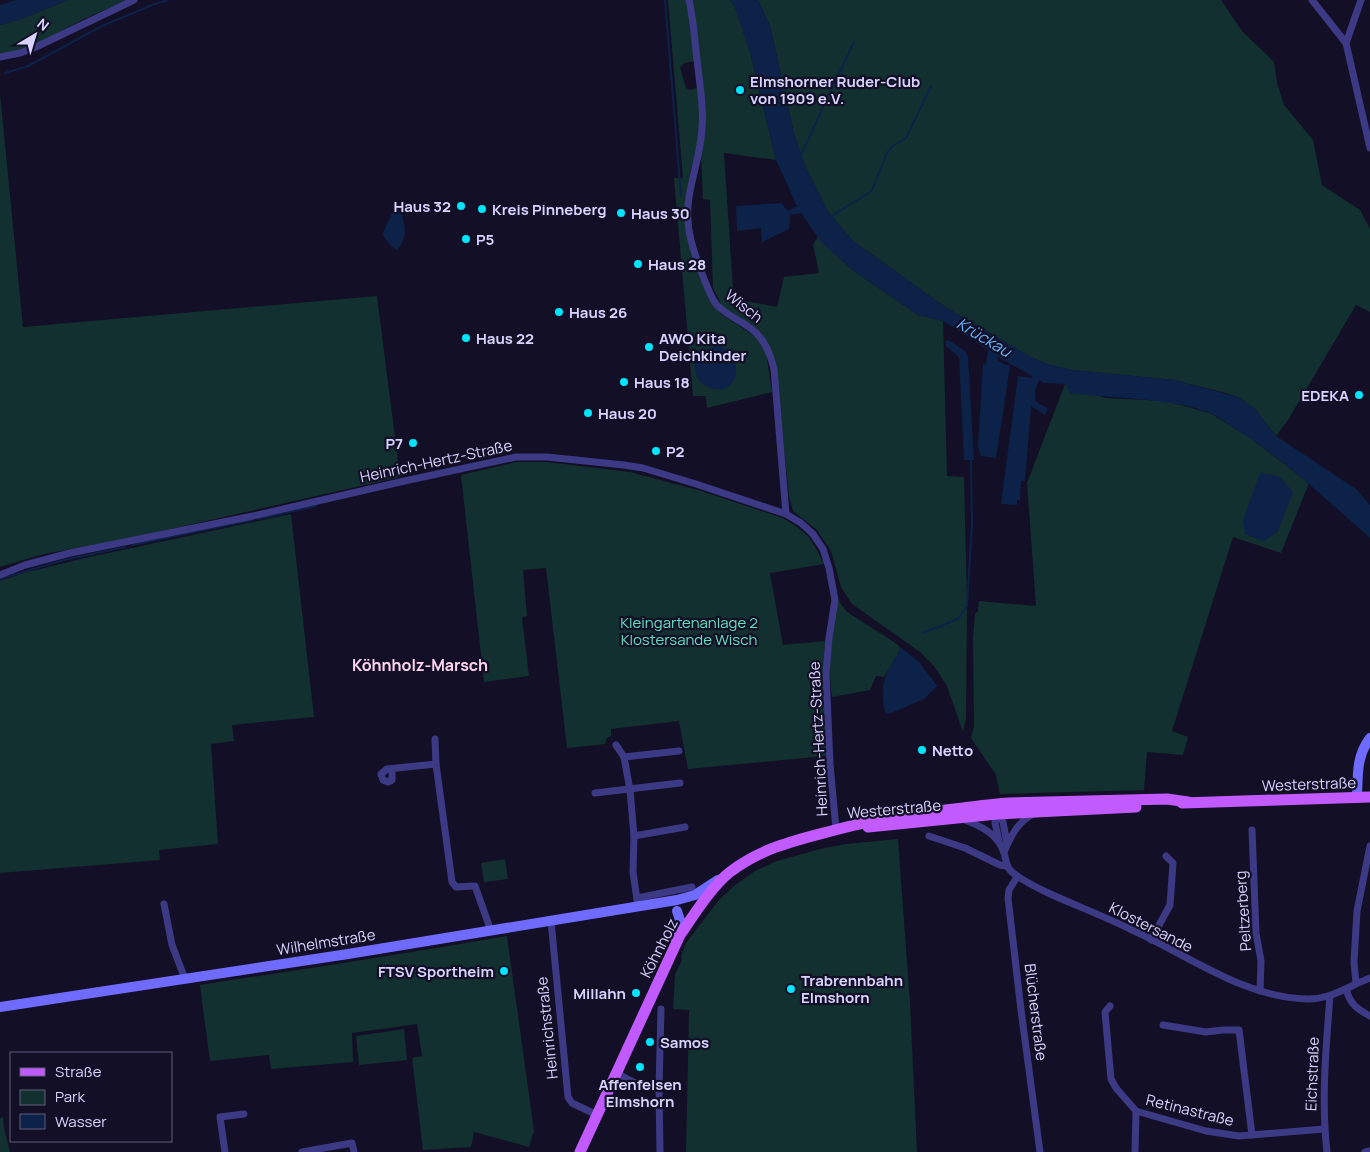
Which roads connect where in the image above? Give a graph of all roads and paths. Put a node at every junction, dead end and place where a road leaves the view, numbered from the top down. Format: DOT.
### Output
graph roads {
  1 [pos="134,0"];
  2 [pos="689,0"];
  3 [pos="1312,0"];
  4 [pos="1360,0"];
  5 [pos="1346,43"];
  6 [pos="0,57"];
  7 [pos="1370,148"];
  8 [pos="786,514"];
  9 [pos="0,575"];
  10 [pos="1370,738"];
  11 [pos="435,739"];
  12 [pos="616,746"];
  13 [pos="679,752"];
  14 [pos="624,757"];
  15 [pos="436,764"];
  16 [pos="392,769"];
  17 [pos="680,783"];
  18 [pos="630,790"];
  19 [pos="596,793"];
  20 [pos="1357,797"];
  21 [pos="1370,797"];
  22 [pos="1188,802"];
  23 [pos="997,809"];
  24 [pos="1037,812"];
  25 [pos="959,818"];
  26 [pos="685,827"];
  27 [pos="836,830"];
  28 [pos="1252,830"];
  29 [pos="634,836"];
  30 [pos="929,836"];
  31 [pos="1003,844"];
  32 [pos="1370,846"];
  33 [pos="1166,856"];
  34 [pos="1006,866"];
  35 [pos="728,874"];
  36 [pos="1017,877"];
  37 [pos="692,887"];
  38 [pos="638,902"];
  39 [pos="164,904"];
  40 [pos="677,906"];
  41 [pos="693,915"];
  42 [pos="551,921"];
  43 [pos="491,931"];
  44 [pos="1152,940"];
  45 [pos="672,951"];
  46 [pos="1370,978"];
  47 [pos="185,979"];
  48 [pos="1356,983"];
  49 [pos="1346,989"];
  50 [pos="1260,990"];
  51 [pos="1330,996"];
  52 [pos="1110,1006"];
  53 [pos="0,1007"];
  54 [pos="662,1009"];
  55 [pos="1370,1016"];
  56 [pos="1163,1026"];
  57 [pos="616,1073"];
  58 [pos="659,1088"];
  59 [pos="1136,1111"];
  60 [pos="244,1114"];
  61 [pos="597,1115"];
  62 [pos="1324,1129"];
  63 [pos="1252,1135"];
  64 [pos="1370,1151"];
  65 [pos="224,1152"];
  66 [pos="302,1152"];
  67 [pos="354,1152"];
  68 [pos="580,1152"];
  69 [pos="660,1152"];
  70 [pos="1040,1152"];
  71 [pos="1134,1152"];
  72 [pos="1327,1152"];
  73 [pos="1365,1152"];
  1 -- 6 [label="street"];
  2 -- 8 [label="street, Wisch"];
  3 -- 5 [label="street"];
  4 -- 5 [label="street"];
  5 -- 7 [label="street"];
  8 -- 9 [label="street, Heinrich-Hertz-Straße"];
  8 -- 27 [label="street, Heinrich-Hertz-Straße"];
  10 -- 20 [label="main road"];
  11 -- 15 [label="street"];
  12 -- 14 [label="street"];
  13 -- 14 [label="street"];
  14 -- 18 [label="street"];
  15 -- 16 [label="street"];
  15 -- 43 [label="street"];
  17 -- 18 [label="street"];
  18 -- 19 [label="street"];
  18 -- 29 [label="street"];
  20 -- 21 [label="main road, Westerstraße"];
  20 -- 22 [label="main road, Westerstraße"];
  22 -- 23 [label="main road, Westerstraße"];
  22 -- 24 [label="main road, Westerstraße"];
  23 -- 24 [label="main road, Westerstraße"];
  23 -- 25 [label="main road, Westerstraße"];
  23 -- 27 [label="main road, Westerstraße"];
  23 -- 31 [label="street"];
  24 -- 31 [label="street"];
  25 -- 27 [label="main road, Westerstraße"];
  25 -- 31 [label="street"];
  26 -- 29 [label="street"];
  27 -- 35 [label="main road, Köhnholz"];
  28 -- 50 [label="street, Peltzerberg"];
  29 -- 38 [label="street"];
  30 -- 34 [label="street, Klostersande"];
  31 -- 34 [label="street"];
  32 -- 48 [label="street"];
  33 -- 44 [label="street"];
  34 -- 36 [label="street, Klostersande"];
  35 -- 40 [label="main road"];
  35 -- 41 [label="main road, Köhnholz"];
  36 -- 44 [label="street, Klostersande"];
  36 -- 70 [label="street, Blücherstraße"];
  37 -- 38 [label="street"];
  38 -- 40 [label="main road, Wilhelmstraße"];
  38 -- 42 [label="main road, Wilhelmstraße"];
  39 -- 47 [label="street"];
  40 -- 41 [label="main road, Wilhelmstraße"];
  40 -- 45 [label="main road"];
  41 -- 45 [label="main road, Köhnholz"];
  42 -- 43 [label="main road, Wilhelmstraße"];
  42 -- 61 [label="street, Heinrichstraße"];
  43 -- 47 [label="main road, Wilhelmstraße"];
  44 -- 50 [label="street, Klostersande"];
  45 -- 57 [label="main road, Köhnholz"];
  46 -- 48 [label="street, Klostersande"];
  47 -- 53 [label="main road, Wilhelmstraße"];
  48 -- 49 [label="street, Klostersande"];
  49 -- 51 [label="street, Klostersande"];
  49 -- 55 [label="street"];
  50 -- 51 [label="street, Klostersande"];
  51 -- 62 [label="street, Eichstraße"];
  52 -- 59 [label="street, Retinastraße"];
  54 -- 58 [label="street"];
  56 -- 63 [label="street"];
  57 -- 58 [label="street"];
  57 -- 61 [label="main road, Köhnholz"];
  58 -- 69 [label="street"];
  59 -- 63 [label="street, Retinastraße"];
  59 -- 71 [label="street"];
  60 -- 65 [label="street"];
  61 -- 68 [label="main road, Köhnholz"];
  62 -- 63 [label="street, Retinastraße"];
  62 -- 72 [label="street, Eichstraße"];
  64 -- 73 [label="street"];
  66 -- 67 [label="street"];
}
